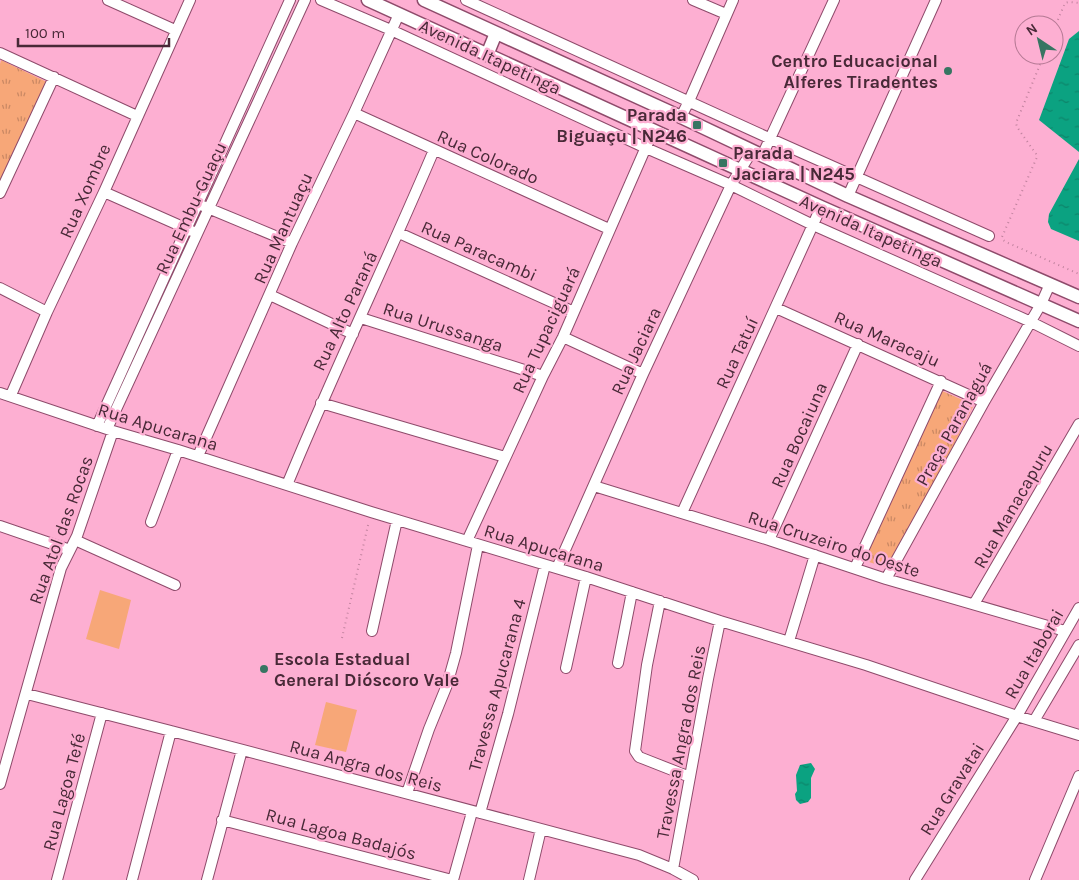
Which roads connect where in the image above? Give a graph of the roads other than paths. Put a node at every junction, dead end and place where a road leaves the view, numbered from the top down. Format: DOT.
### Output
graph roads {
  1 [pos="108,0"];
  2 [pos="190,0"];
  3 [pos="290,0"];
  4 [pos="304,0"];
  5 [pos="321,0"];
  6 [pos="368,0"];
  7 [pos="466,0"];
  8 [pos="693,0"];
  9 [pos="733,0"];
  10 [pos="834,0"];
  11 [pos="936,0"];
  12 [pos="427,1"];
  13 [pos="398,14"];
  14 [pos="726,14"];
  15 [pos="175,30"];
  16 [pos="391,30"];
  17 [pos="496,33"];
  18 [pos="0,53"];
  19 [pos="487,55"];
  20 [pos="54,77"];
  21 [pos="690,101"];
  22 [pos="354,113"];
  23 [pos="137,116"];
  24 [pos="681,117"];
  25 [pos="653,131"];
  26 [pos="771,139"];
  27 [pos="646,148"];
  28 [pos="434,150"];
  29 [pos="757,154"];
  30 [pos="739,170"];
  31 [pos="856,175"];
  32 [pos="731,185"];
  33 [pos="104,192"];
  34 [pos="0,193"];
  35 [pos="848,196"];
  36 [pos="197,203"];
  37 [pos="821,207"];
  38 [pos="208,208"];
  39 [pos="813,225"];
  40 [pos="186,228"];
  41 [pos="609,229"];
  42 [pos="197,233"];
  43 [pos="399,233"];
  44 [pos="989,236"];
  45 [pos="292,243"];
  46 [pos="1050,284"];
  47 [pos="0,288"];
  48 [pos="270,295"];
  49 [pos="1079,297"];
  50 [pos="1041,304"];
  51 [pos="776,308"];
  52 [pos="47,312"];
  53 [pos="574,312"];
  54 [pos="361,318"];
  55 [pos="1079,321"];
  56 [pos="1031,322"];
  57 [pos="353,334"];
  58 [pos="563,336"];
  59 [pos="858,344"];
  60 [pos="1079,346"];
  61 [pos="644,374"];
  62 [pos="543,376"];
  63 [pos="941,381"];
  64 [pos="0,393"];
  65 [pos="11,395"];
  66 [pos="984,402"];
  67 [pos="321,403"];
  68 [pos="1079,424"];
  69 [pos="105,429"];
  70 [pos="178,450"];
  71 [pos="198,456"];
  72 [pos="505,457"];
  73 [pos="287,485"];
  74 [pos="594,486"];
  75 [pos="682,513"];
  76 [pos="397,520"];
  77 [pos="151,522"];
  78 [pos="0,526"];
  79 [pos="769,540"];
  80 [pos="467,541"];
  81 [pos="73,545"];
  82 [pos="478,545"];
  83 [pos="815,555"];
  84 [pos="545,565"];
  85 [pos="556,568"];
  86 [pos="855,568"];
  87 [pos="586,577"];
  88 [pos="886,579"];
  89 [pos="175,585"];
  90 [pos="632,592"];
  91 [pos="660,601"];
  92 [pos="974,604"];
  93 [pos="1079,608"];
  94 [pos="720,621"];
  95 [pos="372,631"];
  96 [pos="1066,631"];
  97 [pos="789,641"];
  98 [pos="1079,645"];
  99 [pos="618,663"];
  100 [pos="566,668"];
  101 [pos="27,694"];
  102 [pos="102,713"];
  103 [pos="1017,716"];
  104 [pos="1034,722"];
  105 [pos="171,730"];
  106 [pos="1079,735"];
  107 [pos="242,750"];
  108 [pos="1079,776"];
  109 [pos="690,777"];
  110 [pos="0,784"];
  111 [pos="408,793"];
  112 [pos="476,813"];
  113 [pos="222,820"];
  114 [pos="541,829"];
  115 [pos="674,868"];
  116 [pos="57,880"];
  117 [pos="132,880"];
  118 [pos="207,880"];
  119 [pos="452,880"];
  120 [pos="529,880"];
  121 [pos="693,880"];
  122 [pos="915,880"];
  123 [pos="1035,880"];
  1 -- 15 [label="street"];
  2 -- 15 [label="street, Rua Xombre"];
  3 -- 36 [label="street, Rua Embu-Guaçu"];
  4 -- 38 [label="street, Rua Embu-Guaçu"];
  5 -- 16 [label="street, Avenida Itapetinga"];
  6 -- 13 [label="main road, Avenida Itapetinga"];
  7 -- 21 [label="street"];
  8 -- 14 [label="street"];
  9 -- 14 [label="street"];
  10 -- 26 [label="street, Rua Jaciara"];
  11 -- 31 [label="street"];
  12 -- 17 [label="main road, Avenida Itapetinga"];
  13 -- 16 [label="street, Rua Mantuaçu"];
  13 -- 19 [label="main road, Avenida Itapetinga"];
  14 -- 21 [label="street"];
  15 -- 23 [label="street, Rua Xombre"];
  16 -- 22 [label="street, Rua Mantuaçu"];
  16 -- 27 [label="street, Avenida Itapetinga"];
  17 -- 19 [label="main road"];
  17 -- 24 [label="main road, Avenida Itapetinga"];
  18 -- 20 [label="street"];
  19 -- 25 [label="main road, Avenida Itapetinga"];
  20 -- 23 [label="street"];
  20 -- 34 [label="street"];
  21 -- 24 [label="street"];
  21 -- 26 [label="street"];
  22 -- 28 [label="street, Rua Colorado"];
  22 -- 45 [label="street, Rua Mantuaçu"];
  23 -- 33 [label="street, Rua Xombre"];
  24 -- 29 [label="main road, Avenida Itapetinga"];
  25 -- 27 [label="street, Rua Tupaciguará"];
  25 -- 30 [label="main road, Avenida Itapetinga"];
  26 -- 29 [label="street, Rua Jaciara"];
  26 -- 31 [label="street"];
  27 -- 32 [label="street, Avenida Itapetinga"];
  27 -- 41 [label="street, Rua Tupaciguará"];
  28 -- 41 [label="street, Rua Colorado"];
  28 -- 43 [label="street, Rua Alto Paraná"];
  29 -- 30 [label="street, Rua Jaciara"];
  29 -- 35 [label="main road, Avenida Itapetinga"];
  30 -- 32 [label="street, Rua Jaciara"];
  30 -- 37 [label="main road, Avenida Itapetinga"];
  31 -- 35 [label="street"];
  31 -- 44 [label="street"];
  32 -- 39 [label="street, Avenida Itapetinga"];
  32 -- 61 [label="street, Rua Jaciara"];
  33 -- 40 [label="street"];
  33 -- 52 [label="street, Rua Xombre"];
  35 -- 46 [label="main road, Avenida Itapetinga"];
  36 -- 38 [label="street"];
  36 -- 40 [label="street, Rua Embu-Guaçu"];
  37 -- 39 [label="street, Rua Tatuí"];
  37 -- 50 [label="main road, Avenida Itapetinga"];
  38 -- 42 [label="street, Rua Embu-Guaçu"];
  38 -- 45 [label="street"];
  39 -- 51 [label="street, Rua Tatuí"];
  39 -- 56 [label="street, Avenida Itapetinga"];
  40 -- 42 [label="street"];
  40 -- 69 [label="street, Rua Embu-Guaçu"];
  41 -- 53 [label="street, Rua Tupaciguará"];
  42 -- 69 [label="street, Rua Embu-Guaçu"];
  43 -- 53 [label="street, Rua Paracambi"];
  43 -- 54 [label="street, Rua Alto Paraná"];
  45 -- 48 [label="street, Rua Mantuaçu"];
  46 -- 49 [label="main road, Avenida Itapetinga"];
  46 -- 50 [label="street, Praça Paranaguá"];
  47 -- 52 [label="street"];
  48 -- 57 [label="street"];
  48 -- 71 [label="street, Rua Mantuaçu"];
  50 -- 55 [label="main road, Avenida Itapetinga"];
  50 -- 56 [label="street, Praça Paranaguá"];
  51 -- 59 [label="street, Rua Maracaju"];
  51 -- 75 [label="street, Rua Tatuí"];
  52 -- 65 [label="street, Rua Xombre"];
  53 -- 58 [label="street, Rua Tupaciguará"];
  54 -- 57 [label="street, Rua Alto Paraná"];
  54 -- 62 [label="street, Rua Urussanga"];
  56 -- 60 [label="street, Avenida Itapetinga"];
  56 -- 66 [label="street, Praça Paranaguá"];
  57 -- 67 [label="street, Rua Alto Paraná"];
  58 -- 61 [label="street"];
  58 -- 62 [label="street, Rua Tupaciguará"];
  59 -- 63 [label="street, Rua Maracaju"];
  59 -- 79 [label="street, Rua Bocaiuna"];
  61 -- 74 [label="street, Rua Jaciara"];
  62 -- 72 [label="street, Rua Tupaciguará"];
  63 -- 66 [label="street, Rua Maracaju"];
  63 -- 86 [label="street"];
  64 -- 65 [label="street, Rua Apucarana"];
  65 -- 69 [label="street, Rua Apucarana"];
  66 -- 88 [label="street, Praça Paranaguá"];
  67 -- 72 [label="street"];
  67 -- 73 [label="street, Rua Alto Paraná"];
  68 -- 92 [label="street, Rua Manacapuru"];
  69 -- 70 [label="street, Rua Apucarana"];
  69 -- 81 [label="street, Rua Atol das Rocas"];
  70 -- 71 [label="street, Rua Apucarana"];
  70 -- 77 [label="street"];
  71 -- 73 [label="street, Rua Apucarana"];
  72 -- 80 [label="street, Rua Tupaciguará"];
  73 -- 76 [label="street, Rua Apucarana"];
  74 -- 75 [label="street, Rua Cruzeiro do Oeste"];
  74 -- 85 [label="street, Rua Jaciara"];
  75 -- 79 [label="street, Rua Cruzeiro do Oeste"];
  76 -- 80 [label="street, Rua Apucarana"];
  76 -- 95 [label="street"];
  78 -- 81 [label="street"];
  79 -- 83 [label="street, Rua Cruzeiro do Oeste"];
  80 -- 82 [label="street, Rua Apucarana"];
  81 -- 89 [label="street"];
  81 -- 101 [label="street, Rua Atol das Rocas"];
  82 -- 84 [label="street, Rua Apucarana"];
  82 -- 111 [label="street"];
  83 -- 86 [label="street, Rua Cruzeiro do Oeste"];
  83 -- 97 [label="street"];
  84 -- 85 [label="street, Rua Apucarana"];
  84 -- 112 [label="street, Travessa Apucarana 4"];
  85 -- 87 [label="street, Rua Apucarana"];
  86 -- 88 [label="street, Rua Cruzeiro do Oeste"];
  87 -- 90 [label="street, Rua Apucarana"];
  87 -- 100 [label="street"];
  88 -- 92 [label="street, Rua Cruzeiro do Oeste"];
  90 -- 91 [label="street, Rua Apucarana"];
  90 -- 99 [label="street"];
  91 -- 94 [label="street, Rua Apucarana"];
  91 -- 109 [label="street"];
  92 -- 96 [label="street, Rua Cruzeiro do Oeste"];
  93 -- 96 [label="street, Rua Itaborai"];
  94 -- 97 [label="street, Rua Apucarana"];
  94 -- 109 [label="street, Travessa Angra dos Reis"];
  96 -- 103 [label="street, Rua Itaborai"];
  97 -- 103 [label="street, Rua Apucarana"];
  98 -- 104 [label="street"];
  101 -- 102 [label="street, Rua Angra dos Reis"];
  101 -- 110 [label="street, Rua Atol das Rocas"];
  102 -- 105 [label="street, Rua Angra dos Reis"];
  102 -- 116 [label="street, Rua Lagoa Tefé"];
  103 -- 104 [label="street, Rua Apucarana"];
  103 -- 122 [label="street, Rua Gravatai"];
  104 -- 106 [label="street, Rua Apucarana"];
  105 -- 107 [label="street, Rua Angra dos Reis"];
  105 -- 117 [label="street"];
  107 -- 111 [label="street, Rua Angra dos Reis"];
  107 -- 113 [label="street"];
  108 -- 123 [label="street"];
  109 -- 115 [label="street, Travessa Angra dos Reis"];
  111 -- 112 [label="street, Rua Angra dos Reis"];
  112 -- 114 [label="street, Rua Angra dos Reis"];
  112 -- 119 [label="street, Travessa Apucarana 4"];
  113 -- 118 [label="street"];
  113 -- 119 [label="street, Rua Lagoa Badajós"];
  114 -- 115 [label="street, Rua Angra dos Reis"];
  114 -- 120 [label="street"];
  115 -- 121 [label="street, Rua Angra dos Reis"];
}
